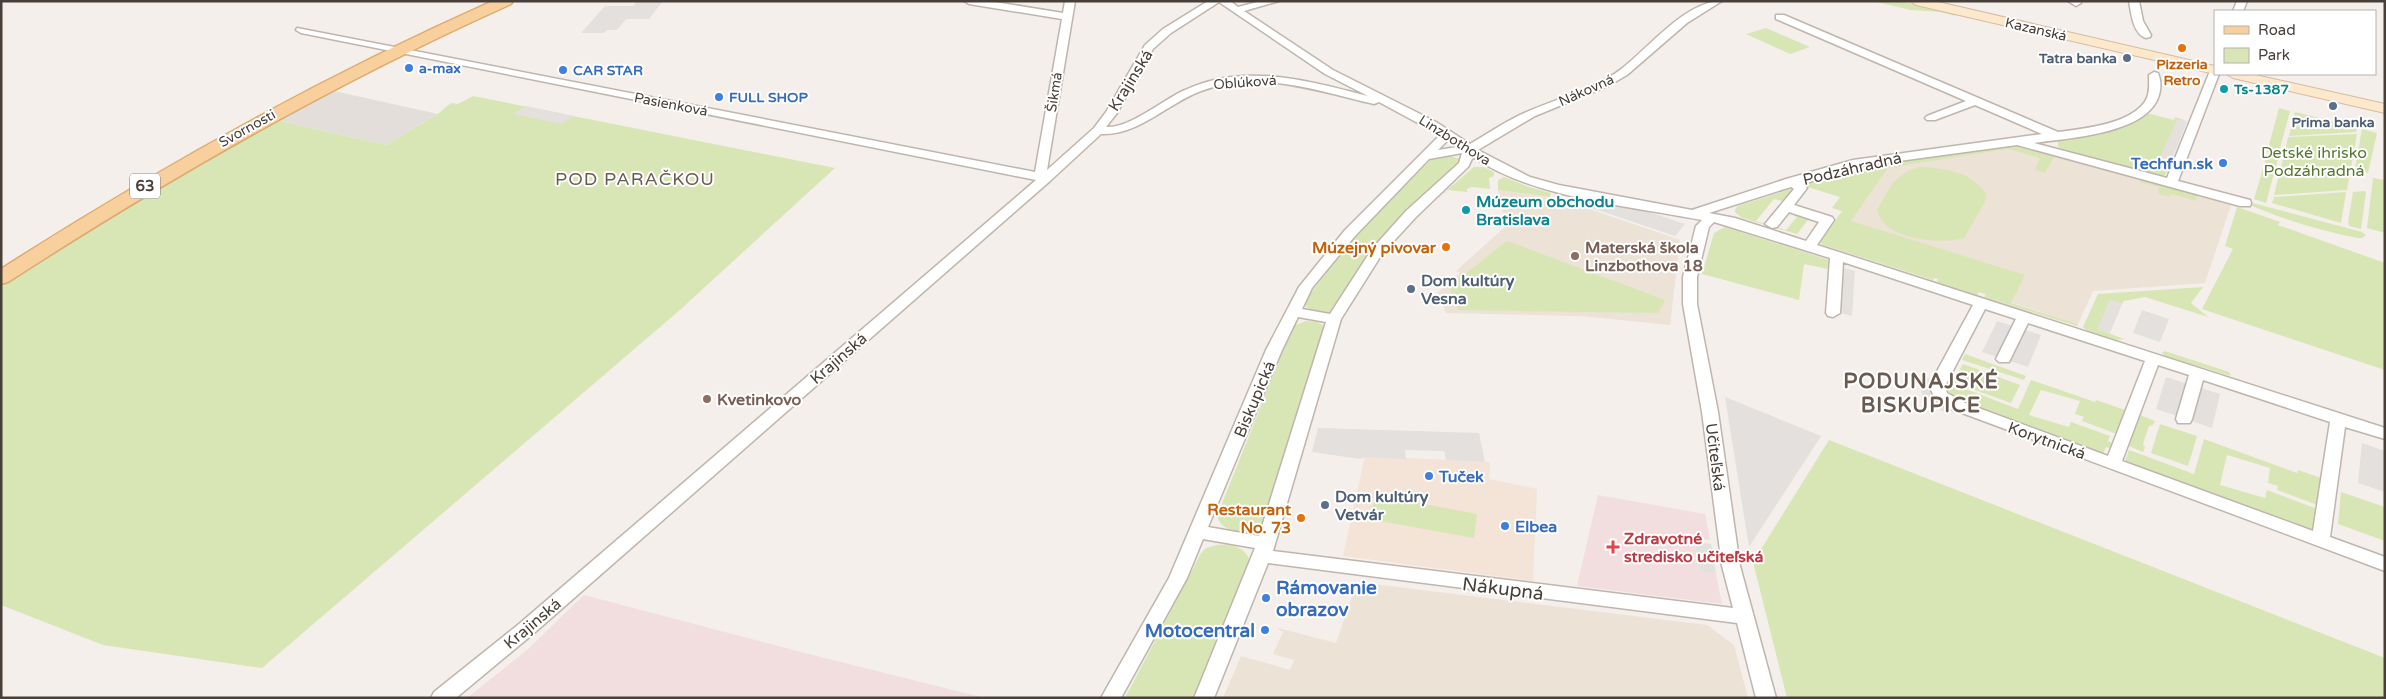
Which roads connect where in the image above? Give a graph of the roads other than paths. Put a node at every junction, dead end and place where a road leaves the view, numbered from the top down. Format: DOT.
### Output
graph roads {
  1 [pos="506,1"];
  2 [pos="969,1"];
  3 [pos="1070,1"];
  4 [pos="1214,1"];
  5 [pos="1223,1"];
  6 [pos="1274,1"];
  7 [pos="1718,1"];
  8 [pos="1916,1"];
  9 [pos="1946,1"];
  10 [pos="2134,1"];
  11 [pos="1236,10"];
  12 [pos="1066,17"];
  13 [pos="1780,17"];
  14 [pos="302,30"];
  15 [pos="2146,35"];
  16 [pos="398,50"];
  17 [pos="2214,62"];
  18 [pos="2214,70"];
  19 [pos="2214,73"];
  20 [pos="2154,75"];
  21 [pos="2237,75"];
  22 [pos="2269,75"];
  23 [pos="2385,101"];
  24 [pos="1971,103"];
  25 [pos="1399,108"];
  26 [pos="2385,109"];
  27 [pos="1931,118"];
  28 [pos="1098,130"];
  29 [pos="1447,134"];
  30 [pos="2058,135"];
  31 [pos="2015,141"];
  32 [pos="1470,149"];
  33 [pos="2061,153"];
  34 [pos="1426,156"];
  35 [pos="1043,178"];
  36 [pos="1790,182"];
  37 [pos="2171,183"];
  38 [pos="2245,203"];
  39 [pos="1786,207"];
  40 [pos="1703,215"];
  41 [pos="1772,224"];
  42 [pos="1809,246"];
  43 [pos="1837,256"];
  44 [pos="1,278"];
  45 [pos="1981,302"];
  46 [pos="1293,312"];
  47 [pos="1834,313"];
  48 [pos="2024,317"];
  49 [pos="1334,319"];
  50 [pos="2004,359"];
  51 [pos="2152,359"];
  52 [pos="2197,374"];
  53 [pos="2184,419"];
  54 [pos="2338,419"];
  55 [pos="2385,434"];
  56 [pos="2113,464"];
  57 [pos="1199,532"];
  58 [pos="2320,540"];
  59 [pos="1263,550"];
  60 [pos="2385,564"];
  61 [pos="1744,617"];
  62 [pos="441,698"];
  63 [pos="1111,698"];
  64 [pos="1204,698"];
  65 [pos="1766,698"];
  1 -- 16 [label="main road, Svornosti / 63"];
  2 -- 12 [label="street"];
  3 -- 12 [label="street, Šikmá"];
  4 -- 28 [label="street, Krajinská"];
  5 -- 11 [label="street, Linzbothova"];
  6 -- 11 [label="street"];
  7 -- 32 [label="street, Nákovná"];
  8 -- 18 [label="main road, Kazanská"];
  9 -- 17 [label="main road, Kazanská"];
  10 -- 15 [label="street"];
  11 -- 25 [label="street, Linzbothova"];
  12 -- 35 [label="street, Šikmá"];
  13 -- 30 [label="street"];
  14 -- 16 [label="street, Pasienková"];
  16 -- 35 [label="street, Pasienková"];
  16 -- 44 [label="main road, Svornosti / 63"];
  19 -- 37 [label="street"];
  20 -- 30 [label="street, Podzáhradná"];
  21 -- 26 [label="main road"];
  22 -- 23 [label="main road"];
  24 -- 27 [label="street"];
  25 -- 28 [label="street, Oblúková"];
  25 -- 29 [label="street, Linzbothova"];
  28 -- 35 [label="street, Krajinská"];
  29 -- 32 [label="street, Linzbothova"];
  29 -- 34 [label="street, Biskupická"];
  30 -- 31 [label="street, Podzáhradná"];
  30 -- 33 [label="street"];
  31 -- 33 [label="street, Podzáhradná"];
  31 -- 36 [label="street, Podzáhradná"];
  32 -- 34 [label="street"];
  32 -- 40 [label="street, Linzbothova"];
  32 -- 49 [label="street"];
  33 -- 37 [label="street, Podzáhradná"];
  34 -- 46 [label="street, Biskupická"];
  35 -- 62 [label="street, Krajinská"];
  36 -- 39 [label="street"];
  36 -- 40 [label="street, Podzáhradná"];
  37 -- 38 [label="street, Podzáhradná"];
  39 -- 41 [label="street"];
  39 -- 42 [label="street"];
  40 -- 42 [label="street"];
  40 -- 61 [label="street, Učiteľská"];
  42 -- 43 [label="street"];
  43 -- 45 [label="street"];
  43 -- 47 [label="street"];
  45 -- 48 [label="street"];
  45 -- 56 [label="street, Korytnická"];
  46 -- 49 [label="street"];
  46 -- 57 [label="street, Biskupická"];
  48 -- 50 [label="street"];
  48 -- 51 [label="street"];
  49 -- 59 [label="street"];
  51 -- 52 [label="street"];
  51 -- 56 [label="street"];
  52 -- 53 [label="street"];
  52 -- 54 [label="street"];
  54 -- 55 [label="street"];
  54 -- 58 [label="street"];
  56 -- 58 [label="street, Korytnická"];
  57 -- 59 [label="street, Nákupná"];
  57 -- 63 [label="street, Biskupická"];
  58 -- 60 [label="street, Korytnická"];
  59 -- 61 [label="street, Nákupná"];
  59 -- 64 [label="street"];
  61 -- 65 [label="street, Učiteľská"];
}
